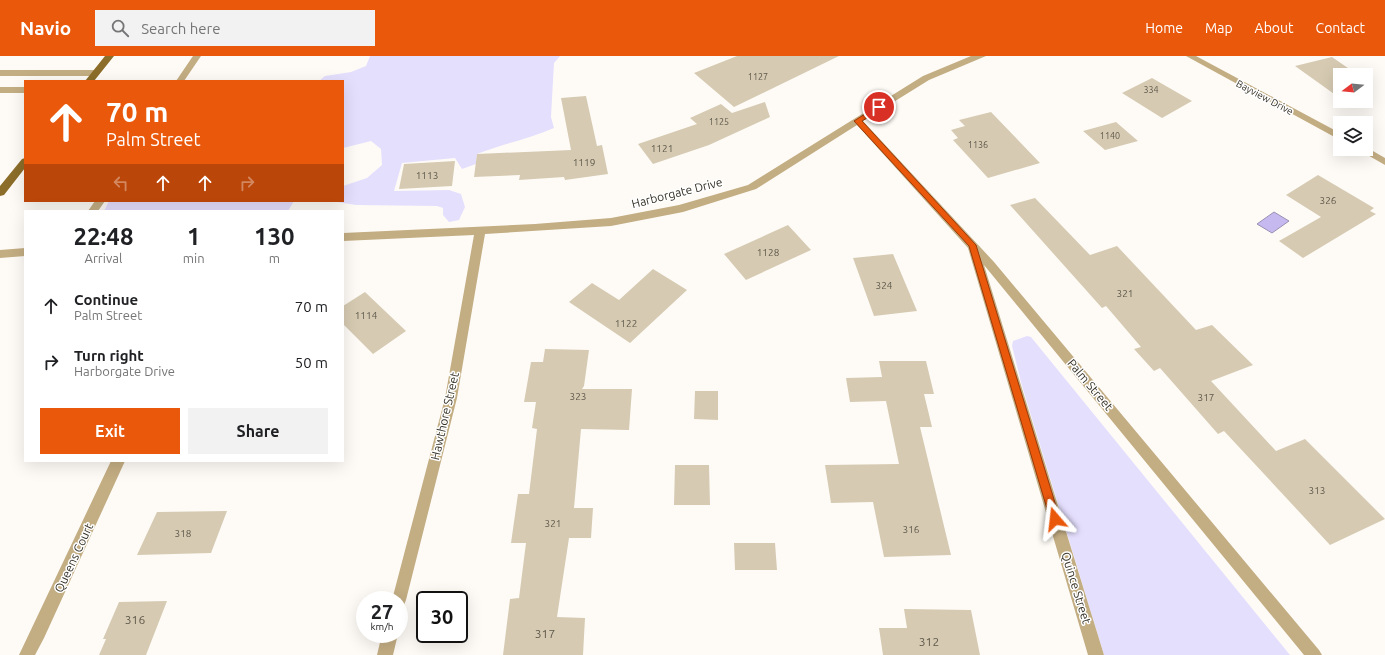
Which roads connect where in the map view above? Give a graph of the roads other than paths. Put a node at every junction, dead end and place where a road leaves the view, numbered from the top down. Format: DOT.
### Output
graph roads {
  1 [pos="110,56"];
  2 [pos="197,56"];
  3 [pos="982,56"];
  4 [pos="1190,56"];
  5 [pos="0,73"];
  6 [pos="96,73"];
  7 [pos="90,80"];
  8 [pos="181,80"];
  9 [pos="0,90"];
  10 [pos="24,90"];
  11 [pos="858,121"];
  12 [pos="1333,133"];
  13 [pos="1373,155"];
  14 [pos="24,162"];
  15 [pos="1385,162"];
  16 [pos="0,192"];
  17 [pos="480,231"];
  18 [pos="344,237"];
  19 [pos="972,245"];
  20 [pos="24,252"];
  21 [pos="0,254"];
  22 [pos="118,462"];
  23 [pos="401,591"];
  24 [pos="388,643"];
  25 [pos="27,655"];
  26 [pos="385,655"];
  27 [pos="1096,655"];
  28 [pos="1314,655"];
  1 -- 6 [label="main road"];
  2 -- 8 [label="street"];
  3 -- 11 [label="street, Harborgate Drive"];
  4 -- 12 [label="street, Bayview Drive"];
  5 -- 6 [label="street"];
  6 -- 7 [label="main road"];
  9 -- 10 [label="street"];
  11 -- 17 [label="street, Harborgate Drive"];
  11 -- 19 [label="street, Palm Street"];
  13 -- 15 [label="street"];
  14 -- 16 [label="main road"];
  17 -- 18 [label="street, Harborgate Drive"];
  17 -- 23 [label="street, Hawthore Street"];
  19 -- 27 [label="street, Quince Street"];
  19 -- 28 [label="street, Palm Street"];
  20 -- 21 [label="street"];
  22 -- 25 [label="street, Queens Court"];
  24 -- 26 [label="street"];
}
